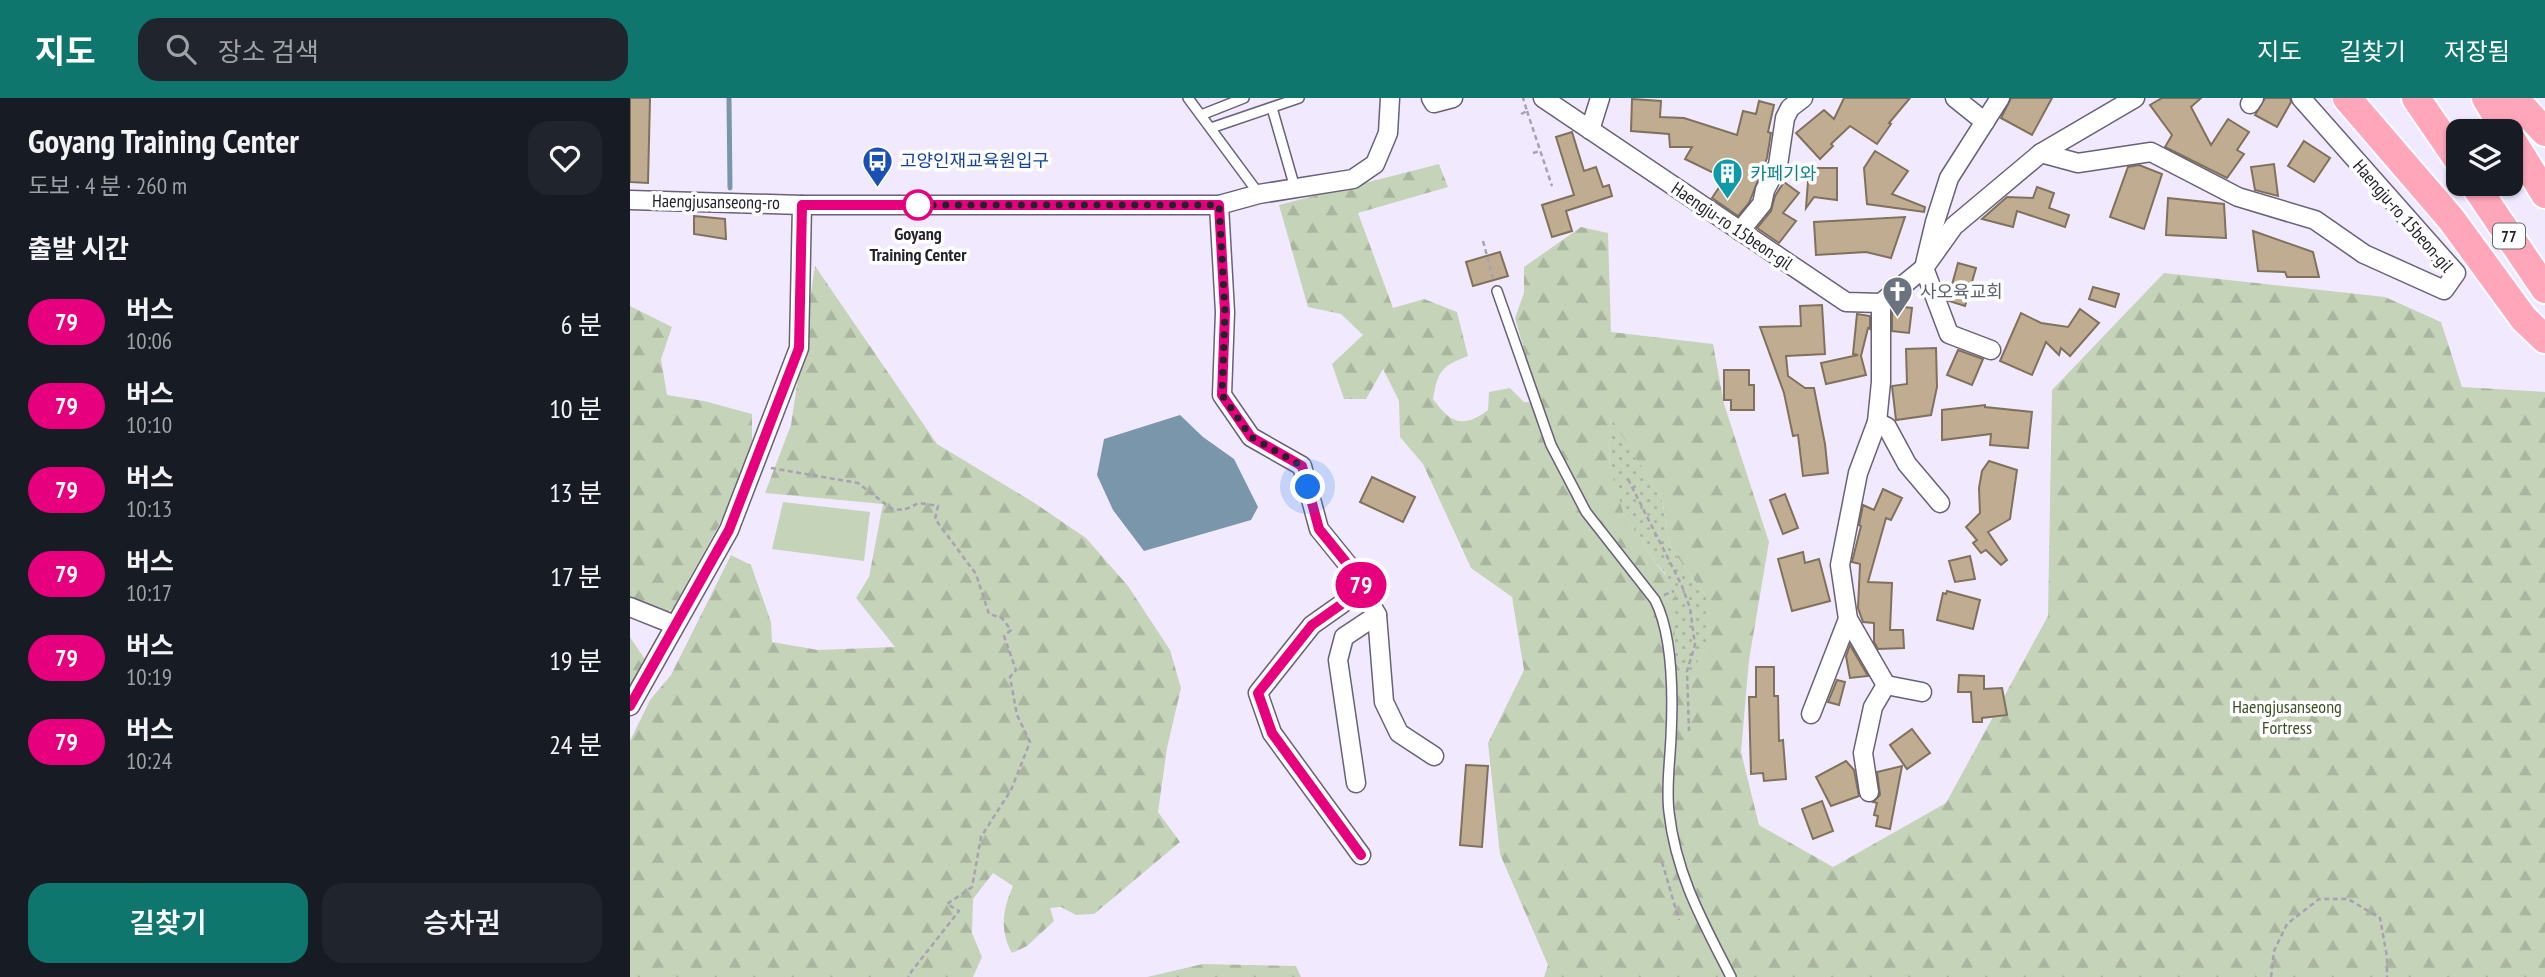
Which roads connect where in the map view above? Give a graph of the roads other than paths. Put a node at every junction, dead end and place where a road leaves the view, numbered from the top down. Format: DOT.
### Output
graph roads {
  1 [pos="1188,98"];
  2 [pos="1244,98"];
  3 [pos="1299,98"];
  4 [pos="1390,98"];
  5 [pos="1431,98"];
  6 [pos="1453,98"];
  7 [pos="1543,98"];
  8 [pos="1600,98"];
  9 [pos="1803,98"];
  10 [pos="1955,98"];
  11 [pos="2000,98"];
  12 [pos="2135,98"];
  13 [pos="2301,98"];
  14 [pos="2347,98"];
  15 [pos="2416,98"];
  16 [pos="2486,98"];
  17 [pos="2514,98"];
  18 [pos="1272,108"];
  19 [pos="1201,115"];
  20 [pos="2499,119"];
  21 [pos="1985,122"];
  22 [pos="1211,128"];
  23 [pos="1590,130"];
  24 [pos="2545,132"];
  25 [pos="2446,142"];
  26 [pos="2041,153"];
  27 [pos="2523,158"];
  28 [pos="1295,190"];
  29 [pos="1259,194"];
  30 [pos="2545,194"];
  31 [pos="2482,196"];
  32 [pos="630,201"];
  33 [pos="802,205"];
  34 [pos="1219,205"];
  35 [pos="1740,231"];
  36 [pos="1924,268"];
  37 [pos="2545,289"];
  38 [pos="1497,291"];
  39 [pos="1881,303"];
  40 [pos="2545,339"];
  41 [pos="1991,350"];
  42 [pos="1877,422"];
  43 [pos="1940,503"];
  44 [pos="1363,589"];
  45 [pos="630,607"];
  46 [pos="1377,615"];
  47 [pos="1848,619"];
  48 [pos="675,625"];
  49 [pos="1886,685"];
  50 [pos="1922,692"];
  51 [pos="630,706"];
  52 [pos="1811,714"];
  53 [pos="1434,756"];
  54 [pos="1356,783"];
  55 [pos="1869,792"];
  56 [pos="1361,855"];
  57 [pos="1731,977"];
  1 -- 19 [label="lane"];
  2 -- 19 [label="lane"];
  3 -- 18 [label="lane"];
  4 -- 28 [label="street, Haengjusanseong-ro"];
  5 -- 6 [label="street"];
  7 -- 23 [label="street, Haengju-ro 15beon-gil"];
  8 -- 23 [label="street"];
  9 -- 35 [label="street"];
  10 -- 21 [label="street"];
  11 -- 21 [label="street"];
  12 -- 26 [label="street"];
  13 -- 26 [label="street, Haengju-ro 15beon-gil"];
  14 -- 40 [label="highway"];
  15 -- 25 [label="highway"];
  16 -- 20 [label="highway"];
  17 -- 24 [label="highway"];
  18 -- 22 [label="lane"];
  18 -- 28 [label="lane"];
  19 -- 22 [label="lane"];
  21 -- 36 [label="street"];
  22 -- 29 [label="lane"];
  23 -- 35 [label="street, Haengju-ro 15beon-gil"];
  26 -- 36 [label="street"];
  27 -- 30 [label="highway"];
  28 -- 29 [label="street, Haengjusanseong-ro"];
  29 -- 34 [label="street, Haengjusanseong-ro"];
  31 -- 37 [label="highway, 77"];
  32 -- 33 [label="street, Haengjusanseong-ro"];
  33 -- 34 [label="street, Haengjusanseong-ro"];
  33 -- 48 [label="street, Haengjusanseong-ro"];
  34 -- 44 [label="street"];
  35 -- 39 [label="street, Haengju-ro 15beon-gil"];
  36 -- 39 [label="street"];
  36 -- 41 [label="street"];
  38 -- 57 [label="lane"];
  39 -- 42 [label="street"];
  42 -- 43 [label="street"];
  42 -- 47 [label="street"];
  44 -- 46 [label="street"];
  44 -- 56 [label="street"];
  45 -- 48 [label="street"];
  46 -- 53 [label="street"];
  46 -- 54 [label="street"];
  47 -- 49 [label="street"];
  47 -- 52 [label="street"];
  48 -- 51 [label="street, Haengjusanseong-ro"];
  49 -- 50 [label="street"];
  49 -- 55 [label="street"];
}
